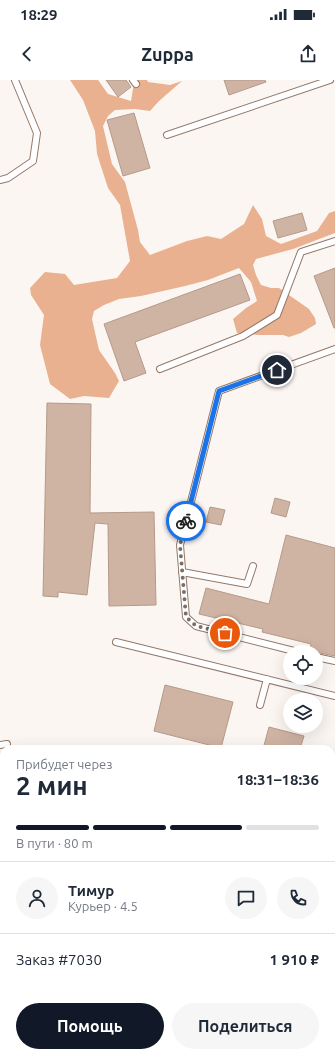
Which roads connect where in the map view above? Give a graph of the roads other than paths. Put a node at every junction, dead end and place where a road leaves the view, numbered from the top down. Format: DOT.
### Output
graph roads {
  1 [pos="14,80"];
  2 [pos="330,80"];
  3 [pos="167,135"];
  4 [pos="0,180"];
  5 [pos="335,241"];
  6 [pos="335,349"];
  7 [pos="160,369"];
  8 [pos="253,566"];
  9 [pos="182,572"];
  10 [pos="116,642"];
  11 [pos="283,648"];
  12 [pos="323,658"];
  13 [pos="335,661"];
  14 [pos="267,679"];
  15 [pos="335,696"];
  16 [pos="260,705"];
  1 -- 4 [label="lane"];
  2 -- 3 [label="lane"];
  5 -- 7 [label="lane"];
  6 -- 9 [label="lane"];
  8 -- 9 [label="lane"];
  9 -- 11 [label="lane"];
  10 -- 14 [label="lane"];
  12 -- 13 [label="lane"];
  14 -- 15 [label="lane"];
  14 -- 16 [label="lane"];
}
